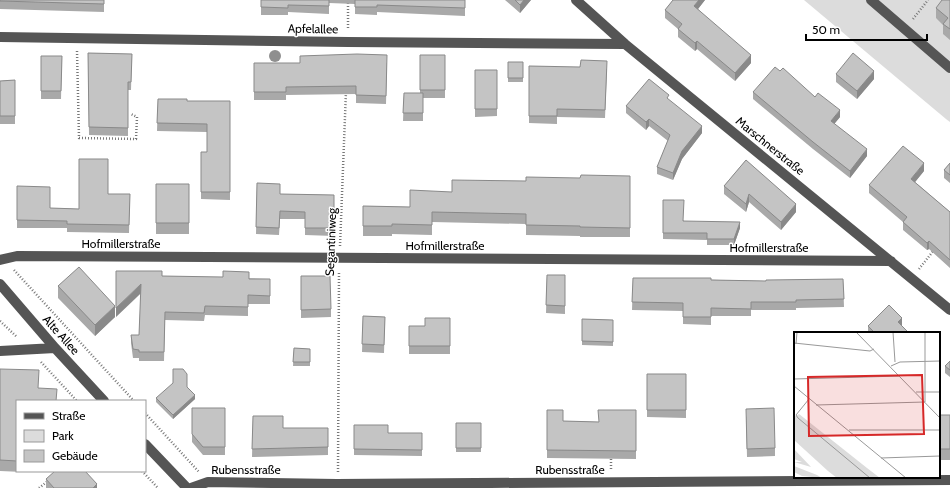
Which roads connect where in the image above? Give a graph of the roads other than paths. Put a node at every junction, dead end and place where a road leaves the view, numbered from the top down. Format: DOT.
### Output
graph roads {
  1 [pos="576,0"];
  2 [pos="871,0"];
  3 [pos="0,37"];
  4 [pos="625,44"];
  5 [pos="950,68"];
  6 [pos="2,259"];
  7 [pos="891,261"];
  8 [pos="0,284"];
  9 [pos="949,307"];
  10 [pos="55,348"];
  11 [pos="0,351"];
  12 [pos="103,400"];
  13 [pos="146,445"];
  14 [pos="950,480"];
  15 [pos="187,488"];
  16 [pos="191,488"];
  1 -- 4 [label="street, Marschnerstraße"];
  2 -- 5 [label="street"];
  3 -- 4 [label="street, Apfelallee"];
  4 -- 7 [label="street, Marschnerstraße"];
  6 -- 7 [label="street, Hofmillerstraße"];
  7 -- 9 [label="street, Marschnerstraße"];
  8 -- 10 [label="street, Alte Allee"];
  10 -- 11 [label="street"];
  10 -- 12 [label="street, Alte Allee"];
  13 -- 15 [label="street"];
  14 -- 16 [label="street, Rubensstraße"];
}
